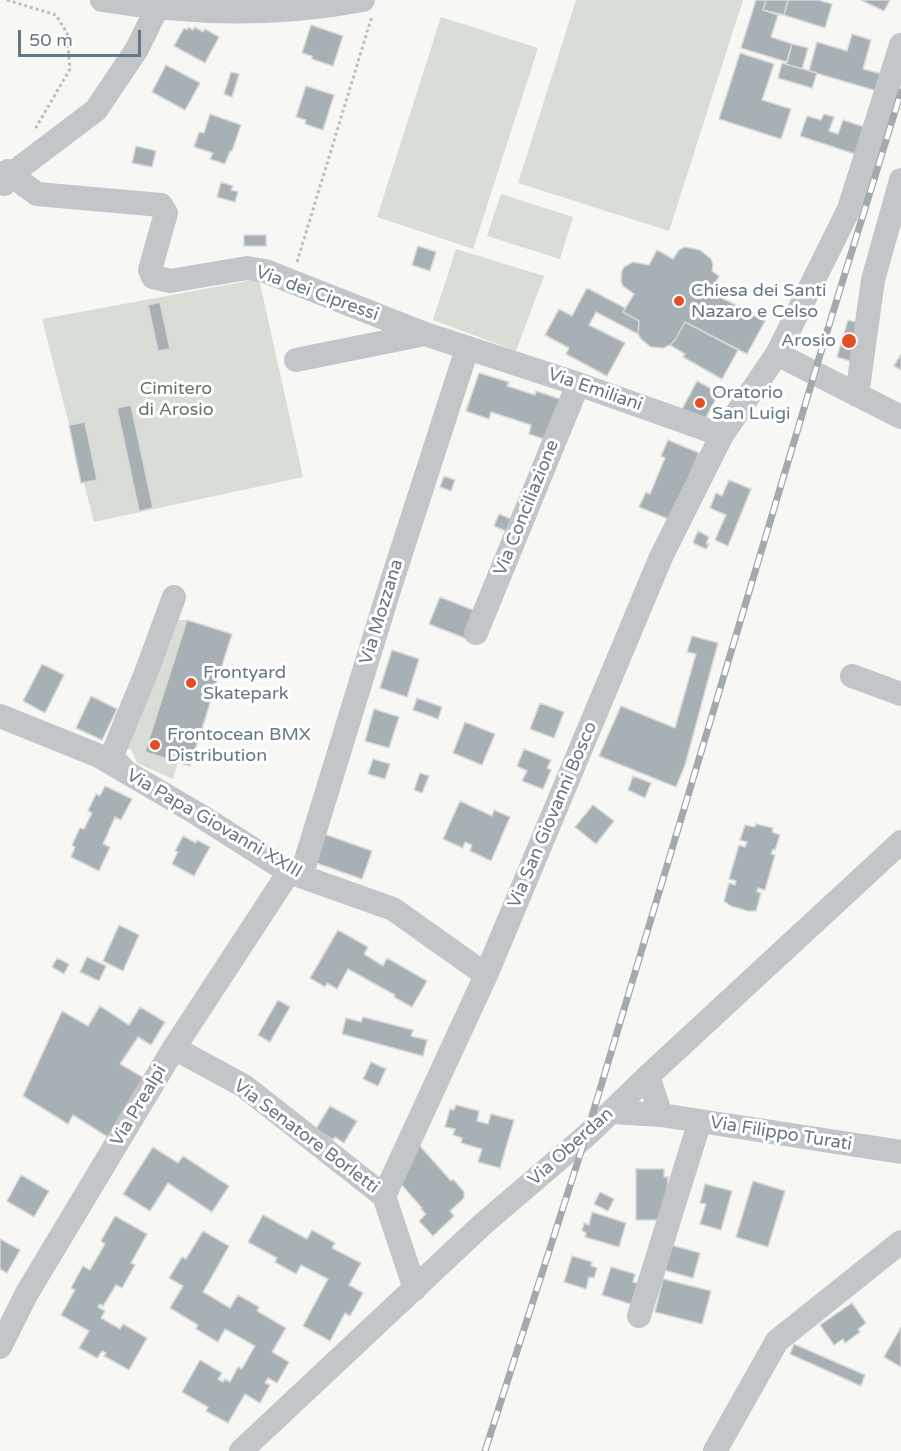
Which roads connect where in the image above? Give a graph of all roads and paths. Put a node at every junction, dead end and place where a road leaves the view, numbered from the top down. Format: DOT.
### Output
graph roads {
  1 [pos="7,0"];
  2 [pos="102,0"];
  3 [pos="169,6"];
  4 [pos="368,6"];
  5 [pos="901,45"];
  6 [pos="33,132"];
  7 [pos="5,178"];
  8 [pos="901,180"];
  9 [pos="291,282"];
  10 [pos="424,334"];
  11 [pos="467,349"];
  12 [pos="777,354"];
  13 [pos="296,360"];
  14 [pos="578,384"];
  15 [pos="857,395"];
  16 [pos="901,417"];
  17 [pos="722,435"];
  18 [pos="174,597"];
  19 [pos="477,633"];
  20 [pos="852,676"];
  21 [pos="901,694"];
  22 [pos="0,716"];
  23 [pos="125,771"];
  24 [pos="901,842"];
  25 [pos="295,874"];
  26 [pos="486,975"];
  27 [pos="174,1048"];
  28 [pos="648,1076"];
  29 [pos="612,1112"];
  30 [pos="661,1115"];
  31 [pos="700,1121"];
  32 [pos="901,1152"];
  33 [pos="384,1196"];
  34 [pos="901,1242"];
  35 [pos="416,1288"];
  36 [pos="639,1316"];
  37 [pos="0,1347"];
  38 [pos="241,1451"];
  39 [pos="715,1451"];
  1 -- 6 [label="path"];
  2 -- 3 [label="street"];
  3 -- 4 [label="street"];
  3 -- 7 [label="street"];
  4 -- 9 [label="path"];
  5 -- 12 [label="street, Via San Giovanni Bosco"];
  7 -- 9 [label="street, Via dei Cipressi"];
  8 -- 15 [label="street"];
  9 -- 10 [label="street, Via dei Cipressi"];
  10 -- 11 [label="street, Via dei Cipressi"];
  10 -- 13 [label="street, Via dei Cipressi"];
  11 -- 14 [label="street, Via Emiliani"];
  11 -- 25 [label="street, Via Mozzana"];
  12 -- 15 [label="street"];
  12 -- 17 [label="street, Via San Giovanni Bosco"];
  14 -- 17 [label="street, Via Emiliani"];
  14 -- 19 [label="street, Via Conciliazione"];
  15 -- 16 [label="street"];
  17 -- 26 [label="street, Via San Giovanni Bosco"];
  18 -- 23 [label="street"];
  20 -- 21 [label="street"];
  22 -- 23 [label="street, Via Papa Giovanni XXIII"];
  23 -- 25 [label="street, Via Papa Giovanni XXIII"];
  24 -- 28 [label="street, Via Oberdan"];
  25 -- 26 [label="street, Via Papa Giovanni XXIII"];
  25 -- 27 [label="street, Via Prealpi"];
  26 -- 33 [label="street, Via San Giovanni Bosco"];
  27 -- 33 [label="street, Via Senatore Borletti"];
  27 -- 37 [label="street, Via Prealpi"];
  28 -- 29 [label="street, Via Oberdan"];
  28 -- 30 [label="street"];
  29 -- 30 [label="street, Via Filippo Turati"];
  29 -- 35 [label="street, Via Oberdan"];
  30 -- 31 [label="street, Via Filippo Turati"];
  31 -- 32 [label="street, Via Filippo Turati"];
  31 -- 36 [label="street"];
  33 -- 35 [label="street, Via Senatore Borletti"];
  34 -- 39 [label="street"];
  35 -- 38 [label="street, Via Oberdan"];
}
